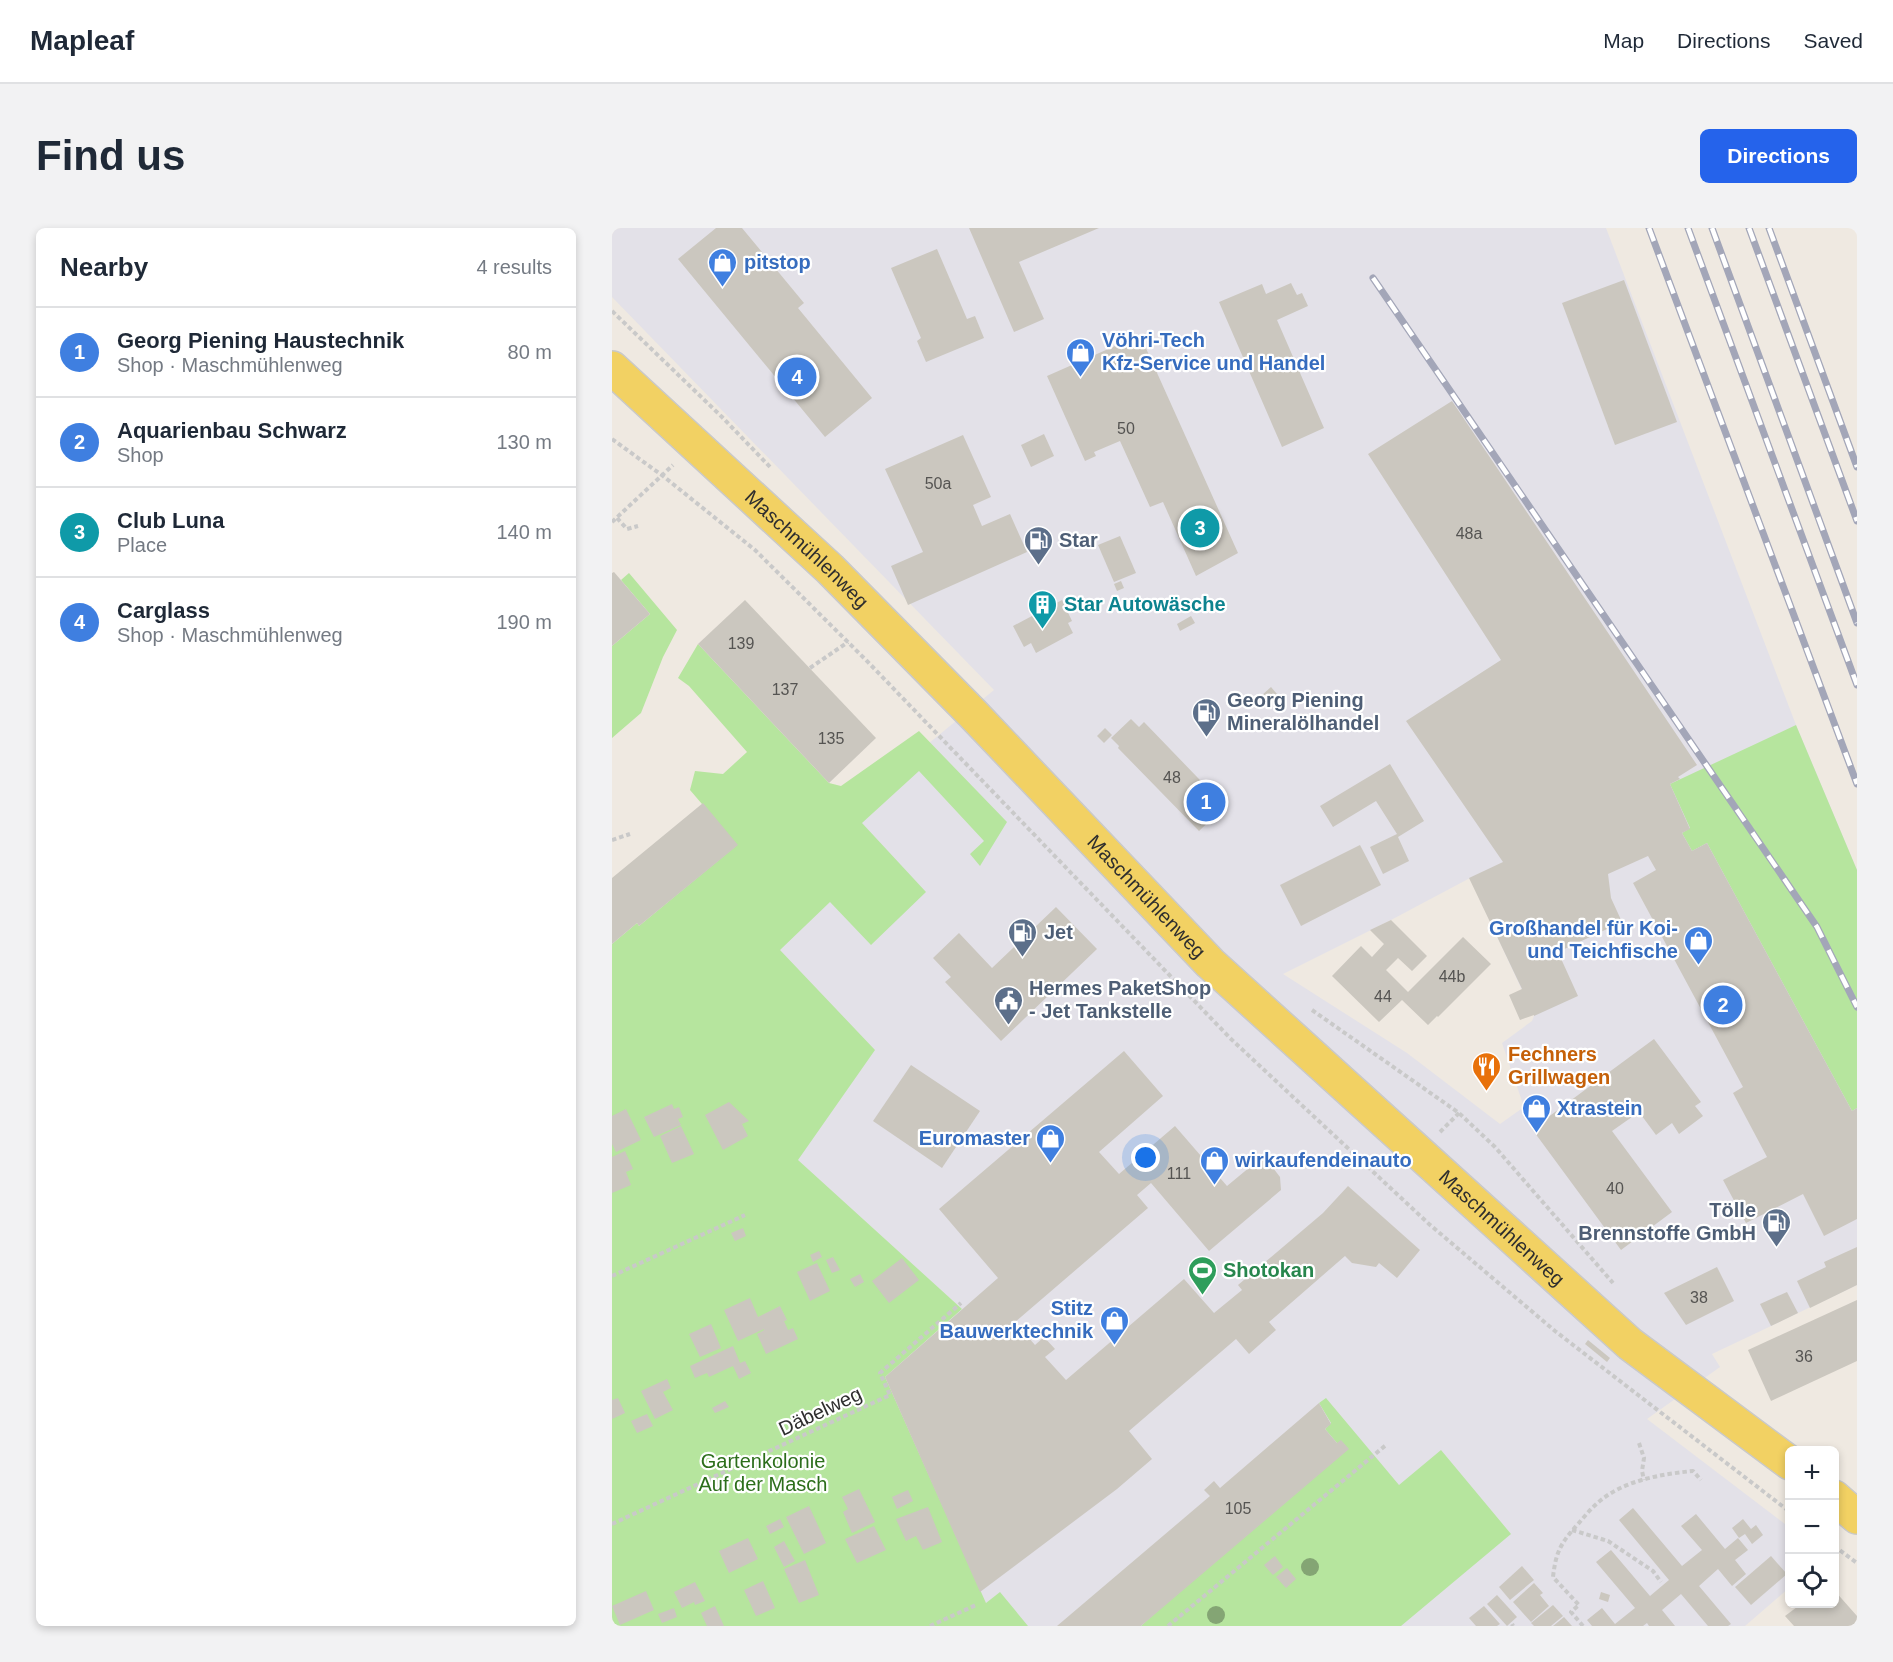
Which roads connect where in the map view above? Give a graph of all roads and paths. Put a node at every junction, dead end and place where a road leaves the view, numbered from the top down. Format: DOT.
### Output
graph roads {
  1 [pos="612,311"];
  2 [pos="612,368"];
  3 [pos="693,442"];
  4 [pos="778,475"];
  5 [pos="617,518"];
  6 [pos="612,522"];
  7 [pos="638,526"];
  8 [pos="848,642"];
  9 [pos="810,668"];
  10 [pos="630,834"];
  11 [pos="612,840"];
  12 [pos="1305,1005"];
  13 [pos="745,1215"];
  14 [pos="612,1276"];
  15 [pos="1617,1289"];
  16 [pos="961,1303"];
  17 [pos="1640,1443"];
  18 [pos="1386,1445"];
  19 [pos="1785,1459"];
  20 [pos="1644,1480"];
  21 [pos="1701,1480"];
  22 [pos="1837,1500"];
  23 [pos="1857,1517"];
  24 [pos="612,1524"];
  25 [pos="1572,1530"];
  26 [pos="1839,1550"];
  27 [pos="1857,1563"];
  28 [pos="1661,1582"];
  29 [pos="975,1605"];
  30 [pos="930,1626"];
  31 [pos="1168,1626"];
  32 [pos="1583,1626"];
  1 -- 4 [label="path"];
  2 -- 3 [label="main road, Maschmühlenweg"];
  3 -- 5 [label="path"];
  3 -- 19 [label="main road, Maschmühlenweg"];
  5 -- 6 [label="path"];
  5 -- 7 [label="path"];
  8 -- 9 [label="path"];
  10 -- 11 [label="path"];
  12 -- 15 [label="path"];
  13 -- 14 [label="path"];
  16 -- 24 [label="path, Däbelweg"];
  17 -- 20 [label="path"];
  18 -- 31 [label="path"];
  20 -- 21 [label="path"];
  20 -- 25 [label="path"];
  22 -- 23 [label="main road"];
  25 -- 28 [label="path"];
  25 -- 32 [label="path"];
  26 -- 27 [label="path"];
  29 -- 30 [label="path"];
}
